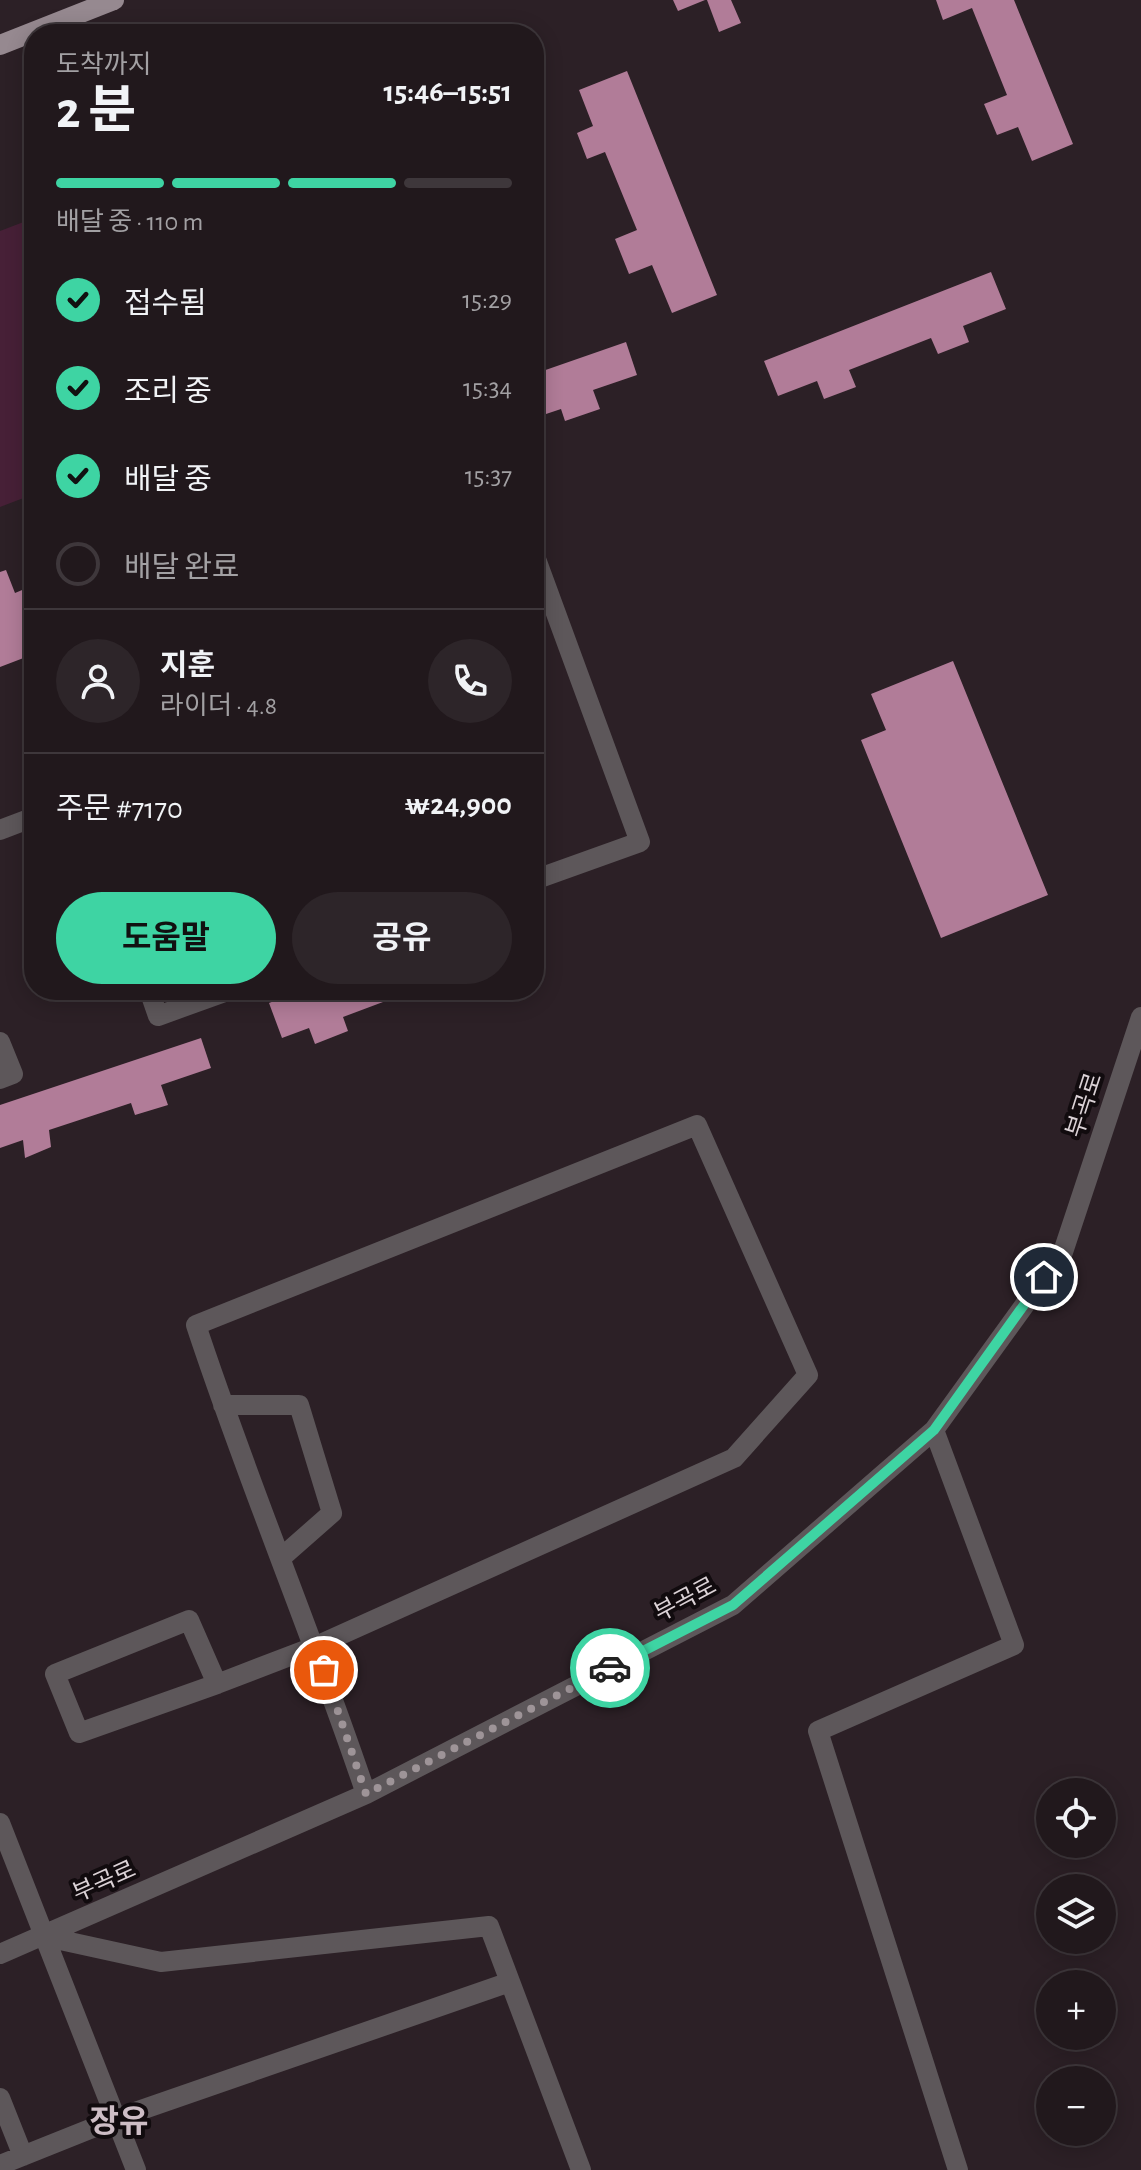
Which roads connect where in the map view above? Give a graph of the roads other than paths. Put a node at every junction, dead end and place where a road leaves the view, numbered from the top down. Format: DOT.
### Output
graph roads {
  1 [pos="114,0"];
  2 [pos="53,24"];
  3 [pos="24,36"];
  4 [pos="0,45"];
  5 [pos="544,581"];
  6 [pos="24,821"];
  7 [pos="0,830"];
  8 [pos="544,876"];
  9 [pos="152,1000"];
  10 [pos="202,1000"];
  11 [pos="1141,1017"];
  12 [pos="0,1042"];
  13 [pos="0,1079"];
  14 [pos="223,1405"];
  15 [pos="934,1430"];
  16 [pos="282,1557"];
  17 [pos="316,1646"];
  18 [pos="217,1684"];
  19 [pos="366,1794"];
  20 [pos="0,1823"];
  21 [pos="42,1936"];
  22 [pos="0,1954"];
  23 [pos="510,1982"];
  24 [pos="0,2098"];
  25 [pos="115,2119"];
  26 [pos="23,2156"];
  27 [pos="0,2165"];
  28 [pos="136,2170"];
  29 [pos="581,2170"];
  30 [pos="958,2170"];
  1 -- 2 [label="main road"];
  3 -- 4 [label="main road"];
  5 -- 8 [label="street"];
  6 -- 7 [label="street"];
  9 -- 10 [label="street"];
  11 -- 15 [label="street, 부곡로"];
  12 -- 13 [label="street"];
  14 -- 16 [label="street"];
  14 -- 16 [label="street"];
  14 -- 17 [label="street"];
  15 -- 19 [label="street, 부곡로"];
  15 -- 30 [label="street"];
  16 -- 17 [label="street"];
  17 -- 18 [label="street"];
  17 -- 19 [label="street"];
  18 -- 18 [label="street"];
  19 -- 21 [label="street, 부곡로"];
  20 -- 21 [label="street"];
  21 -- 22 [label="street, 부곡로"];
  21 -- 23 [label="street"];
  21 -- 25 [label="street"];
  23 -- 25 [label="street"];
  23 -- 29 [label="street"];
  24 -- 26 [label="street"];
  25 -- 26 [label="street"];
  25 -- 28 [label="street"];
  26 -- 27 [label="street"];
}
